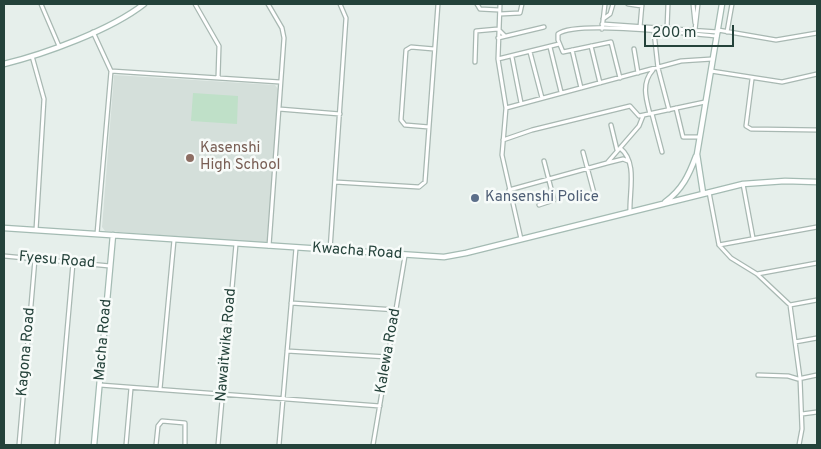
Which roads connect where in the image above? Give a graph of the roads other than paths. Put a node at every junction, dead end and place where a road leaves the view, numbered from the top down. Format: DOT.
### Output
graph roads {
  1 [pos="41,4"];
  2 [pos="144,4"];
  3 [pos="195,4"];
  4 [pos="268,4"];
  5 [pos="340,4"];
  6 [pos="438,4"];
  7 [pos="477,4"];
  8 [pos="500,4"];
  9 [pos="522,4"];
  10 [pos="605,4"];
  11 [pos="613,4"];
  12 [pos="628,4"];
  13 [pos="668,4"];
  14 [pos="693,4"];
  15 [pos="698,4"];
  16 [pos="722,4"];
  17 [pos="732,4"];
  18 [pos="642,5"];
  19 [pos="500,12"];
  20 [pos="602,21"];
  21 [pos="696,23"];
  22 [pos="544,27"];
  23 [pos="640,27"];
  24 [pos="602,28"];
  25 [pos="629,28"];
  26 [pos="498,29"];
  27 [pos="667,29"];
  28 [pos="654,30"];
  29 [pos="695,30"];
  30 [pos="93,32"];
  31 [pos="678,32"];
  32 [pos="727,32"];
  33 [pos="717,33"];
  34 [pos="817,33"];
  35 [pos="506,36"];
  36 [pos="498,38"];
  37 [pos="559,44"];
  38 [pos="59,46"];
  39 [pos="591,46"];
  40 [pos="550,47"];
  41 [pos="434,49"];
  42 [pos="634,49"];
  43 [pos="572,50"];
  44 [pos="530,52"];
  45 [pos="32,56"];
  46 [pos="512,57"];
  47 [pos="712,58"];
  48 [pos="498,59"];
  49 [pos="474,62"];
  50 [pos="4,64"];
  51 [pos="656,69"];
  52 [pos="111,71"];
  53 [pos="710,71"];
  54 [pos="638,73"];
  55 [pos="817,74"];
  56 [pos="218,78"];
  57 [pos="620,78"];
  58 [pos="752,79"];
  59 [pos="280,82"];
  60 [pos="600,82"];
  61 [pos="580,88"];
  62 [pos="561,92"];
  63 [pos="542,98"];
  64 [pos="705,102"];
  65 [pos="521,103"];
  66 [pos="506,108"];
  67 [pos="676,108"];
  68 [pos="279,109"];
  69 [pos="669,110"];
  70 [pos="340,114"];
  71 [pos="651,114"];
  72 [pos="643,116"];
  73 [pos="611,125"];
  74 [pos="429,127"];
  75 [pos="817,130"];
  76 [pos="699,137"];
  77 [pos="502,140"];
  78 [pos="619,149"];
  79 [pos="584,152"];
  80 [pos="662,152"];
  81 [pos="697,154"];
  82 [pos="544,161"];
  83 [pos="628,161"];
  84 [pos="607,163"];
  85 [pos="587,168"];
  86 [pos="549,178"];
  87 [pos="336,182"];
  88 [pos="817,182"];
  89 [pos="743,184"];
  90 [pos="509,190"];
  91 [pos="709,192"];
  92 [pos="594,193"];
  93 [pos="703,193"];
  94 [pos="661,204"];
  95 [pos="539,205"];
  96 [pos="630,212"];
  97 [pos="817,227"];
  98 [pos="4,228"];
  99 [pos="36,230"];
  100 [pos="97,235"];
  101 [pos="113,236"];
  102 [pos="753,238"];
  103 [pos="521,239"];
  104 [pos="174,240"];
  105 [pos="236,244"];
  106 [pos="719,244"];
  107 [pos="269,246"];
  108 [pos="296,248"];
  109 [pos="330,250"];
  110 [pos="4,256"];
  111 [pos="405,256"];
  112 [pos="35,259"];
  113 [pos="73,263"];
  114 [pos="817,263"];
  115 [pos="110,266"];
  116 [pos="757,274"];
  117 [pos="817,300"];
  118 [pos="291,302"];
  119 [pos="790,305"];
  120 [pos="396,310"];
  121 [pos="817,338"];
  122 [pos="795,342"];
  123 [pos="287,351"];
  124 [pos="388,357"];
  125 [pos="758,375"];
  126 [pos="817,375"];
  127 [pos="800,378"];
  128 [pos="100,385"];
  129 [pos="131,388"];
  130 [pos="160,389"];
  131 [pos="223,394"];
  132 [pos="282,398"];
  133 [pos="380,406"];
  134 [pos="817,412"];
  135 [pos="802,414"];
  136 [pos="19,445"];
  137 [pos="57,445"];
  138 [pos="94,445"];
  139 [pos="126,445"];
  140 [pos="156,445"];
  141 [pos="186,445"];
  142 [pos="218,445"];
  143 [pos="278,445"];
  144 [pos="373,445"];
  145 [pos="799,445"];
  1 -- 38 [label="street"];
  2 -- 30 [label="main road"];
  3 -- 56 [label="street"];
  4 -- 59 [label="street"];
  5 -- 70 [label="street"];
  6 -- 41 [label="street"];
  7 -- 19 [label="street"];
  8 -- 19 [label="street"];
  9 -- 19 [label="street"];
  10 -- 20 [label="street"];
  11 -- 20 [label="street"];
  12 -- 18 [label="street"];
  13 -- 27 [label="street"];
  14 -- 21 [label="street"];
  15 -- 21 [label="street"];
  16 -- 33 [label="main road"];
  17 -- 32 [label="street"];
  18 -- 23 [label="street"];
  19 -- 26 [label="street"];
  20 -- 24 [label="street"];
  20 -- 25 [label="street"];
  21 -- 29 [label="street"];
  22 -- 35 [label="street"];
  23 -- 25 [label="street"];
  23 -- 28 [label="street"];
  24 -- 25 [label="street"];
  24 -- 37 [label="street"];
  25 -- 28 [label="street"];
  26 -- 35 [label="street"];
  26 -- 36 [label="street"];
  26 -- 49 [label="street"];
  27 -- 28 [label="street"];
  27 -- 31 [label="street"];
  28 -- 31 [label="street"];
  28 -- 51 [label="street"];
  29 -- 31 [label="street"];
  29 -- 33 [label="street"];
  30 -- 38 [label="main road"];
  30 -- 52 [label="street"];
  31 -- 33 [label="street"];
  32 -- 33 [label="street"];
  32 -- 34 [label="street"];
  33 -- 47 [label="main road"];
  35 -- 36 [label="street"];
  36 -- 48 [label="street"];
  37 -- 40 [label="street"];
  37 -- 43 [label="street"];
  38 -- 45 [label="main road"];
  39 -- 43 [label="street"];
  39 -- 57 [label="street"];
  39 -- 60 [label="street"];
  40 -- 44 [label="street"];
  40 -- 62 [label="street"];
  41 -- 74 [label="street"];
  41 -- 74 [label="street"];
  42 -- 54 [label="street"];
  43 -- 61 [label="street"];
  44 -- 46 [label="street"];
  44 -- 63 [label="street"];
  45 -- 50 [label="main road"];
  45 -- 99 [label="street"];
  46 -- 48 [label="street"];
  46 -- 65 [label="street"];
  47 -- 51 [label="street"];
  47 -- 53 [label="main road"];
  48 -- 66 [label="street"];
  51 -- 54 [label="street"];
  51 -- 69 [label="street"];
  51 -- 71 [label="street"];
  52 -- 56 [label="street"];
  52 -- 100 [label="street"];
  53 -- 58 [label="street"];
  53 -- 64 [label="main road"];
  54 -- 57 [label="street"];
  55 -- 58 [label="street"];
  56 -- 59 [label="street"];
  57 -- 60 [label="street"];
  58 -- 75 [label="street"];
  59 -- 68 [label="street"];
  60 -- 61 [label="street"];
  61 -- 62 [label="street"];
  62 -- 63 [label="street"];
  63 -- 65 [label="street"];
  64 -- 67 [label="street"];
  64 -- 76 [label="main road"];
  65 -- 66 [label="street"];
  66 -- 77 [label="street"];
  67 -- 69 [label="street"];
  67 -- 76 [label="street"];
  68 -- 70 [label="street"];
  68 -- 107 [label="street"];
  69 -- 71 [label="street"];
  70 -- 87 [label="street"];
  71 -- 72 [label="street"];
  71 -- 80 [label="street"];
  72 -- 77 [label="street"];
  72 -- 78 [label="street"];
  73 -- 78 [label="street"];
  74 -- 87 [label="street"];
  76 -- 81 [label="main road"];
  77 -- 90 [label="street"];
  78 -- 83 [label="street"];
  78 -- 84 [label="street"];
  79 -- 85 [label="street"];
  81 -- 93 [label="main road"];
  81 -- 94 [label="main road"];
  82 -- 86 [label="street"];
  83 -- 84 [label="street"];
  83 -- 96 [label="street"];
  84 -- 85 [label="street"];
  85 -- 86 [label="street"];
  85 -- 92 [label="street"];
  86 -- 90 [label="street"];
  86 -- 95 [label="street"];
  87 -- 109 [label="street"];
  88 -- 89 [label="main road, Kwacha Road"];
  89 -- 91 [label="main road, Kwacha Road"];
  89 -- 102 [label="street"];
  90 -- 103 [label="street"];
  91 -- 93 [label="main road, Kwacha Road"];
  91 -- 106 [label="street"];
  93 -- 94 [label="main road, Kwacha Road"];
  94 -- 96 [label="main road, Kwacha Road"];
  96 -- 103 [label="main road, Kwacha Road"];
  97 -- 102 [label="street"];
  98 -- 99 [label="main road, Kwacha Road"];
  99 -- 100 [label="main road, Kwacha Road"];
  100 -- 101 [label="main road, Kwacha Road"];
  101 -- 104 [label="main road, Kwacha Road"];
  101 -- 115 [label="main road, Macha Road"];
  102 -- 106 [label="street"];
  103 -- 111 [label="main road, Kwacha Road"];
  104 -- 105 [label="main road, Kwacha Road"];
  104 -- 130 [label="street"];
  105 -- 107 [label="main road, Kwacha Road"];
  105 -- 131 [label="street, Nawaitwika Road"];
  106 -- 116 [label="street"];
  107 -- 108 [label="main road, Kwacha Road"];
  108 -- 109 [label="main road, Kwacha Road"];
  108 -- 118 [label="street"];
  109 -- 111 [label="main road, Kwacha Road"];
  110 -- 112 [label="street, Fyesu Road"];
  111 -- 120 [label="street, Kalewa Road"];
  112 -- 113 [label="street, Fyesu Road"];
  112 -- 136 [label="street, Kagona Road"];
  113 -- 115 [label="street, Fyesu Road"];
  113 -- 137 [label="street"];
  114 -- 116 [label="street"];
  115 -- 128 [label="main road, Macha Road"];
  116 -- 119 [label="street"];
  117 -- 119 [label="street"];
  118 -- 120 [label="street"];
  118 -- 123 [label="street"];
  119 -- 122 [label="street"];
  120 -- 124 [label="street, Kalewa Road"];
  121 -- 122 [label="street"];
  122 -- 127 [label="street"];
  123 -- 124 [label="street"];
  123 -- 132 [label="street"];
  124 -- 133 [label="street, Kalewa Road"];
  125 -- 127 [label="street"];
  126 -- 127 [label="street"];
  127 -- 135 [label="street"];
  128 -- 129 [label="street"];
  128 -- 138 [label="main road, Macha Road"];
  129 -- 130 [label="street"];
  129 -- 139 [label="street"];
  130 -- 131 [label="street"];
  131 -- 132 [label="street"];
  131 -- 142 [label="street, Nawaitwika Road"];
  132 -- 133 [label="street"];
  132 -- 143 [label="street"];
  133 -- 144 [label="street, Kalewa Road"];
  134 -- 135 [label="street"];
  135 -- 145 [label="street"];
  140 -- 141 [label="street"];
}
